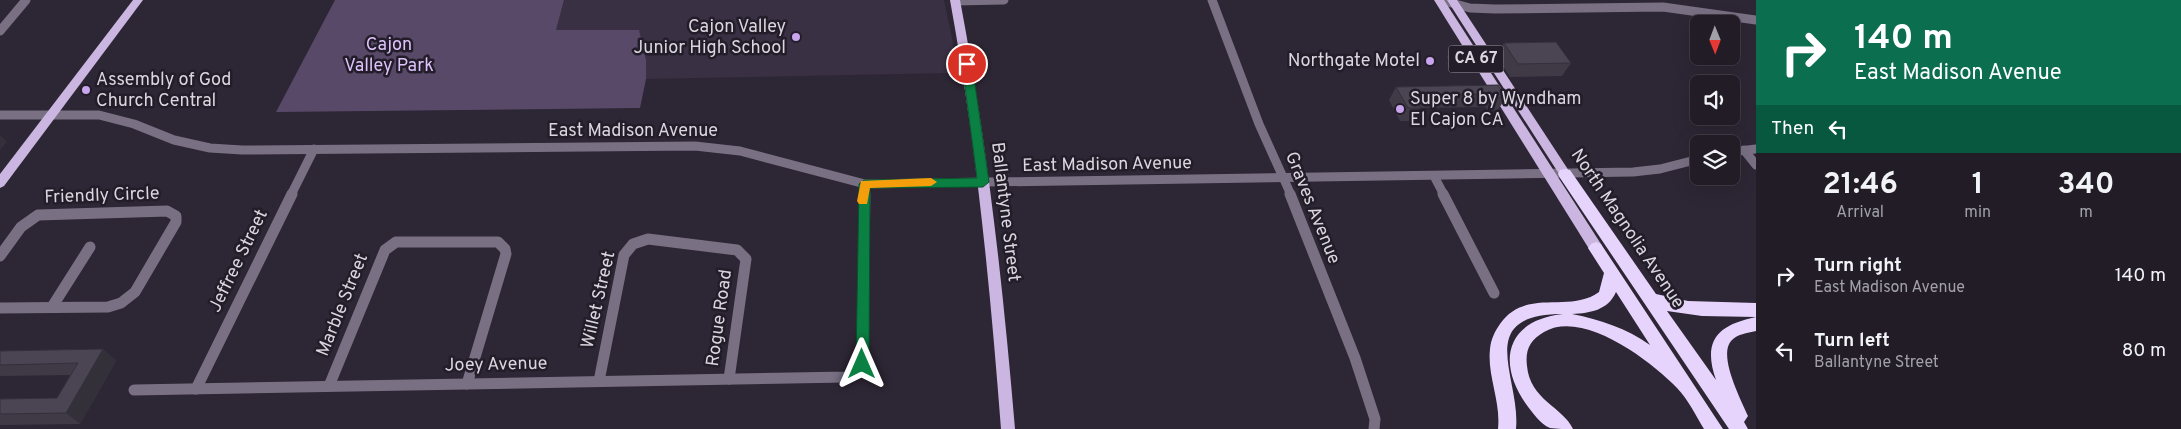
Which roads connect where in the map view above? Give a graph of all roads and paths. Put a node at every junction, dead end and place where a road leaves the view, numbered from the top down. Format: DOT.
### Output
graph roads {
  1 [pos="26,0"];
  2 [pos="138,0"];
  3 [pos="955,0"];
  4 [pos="1004,0"];
  5 [pos="1212,0"];
  6 [pos="1439,0"];
  7 [pos="1453,2"];
  8 [pos="1756,20"];
  9 [pos="0,31"];
  10 [pos="0,114"];
  11 [pos="52,114"];
  12 [pos="314,149"];
  13 [pos="1756,149"];
  14 [pos="1744,150"];
  15 [pos="1740,151"];
  16 [pos="1690,161"];
  17 [pos="1756,165"];
  18 [pos="1558,175"];
  19 [pos="1434,176"];
  20 [pos="1284,178"];
  21 [pos="983,182"];
  22 [pos="0,183"];
  23 [pos="864,184"];
  24 [pos="648,239"];
  25 [pos="90,247"];
  26 [pos="1596,248"];
  27 [pos="0,256"];
  28 [pos="1612,272"];
  29 [pos="1494,292"];
  30 [pos="1648,298"];
  31 [pos="52,307"];
  32 [pos="0,308"];
  33 [pos="1756,310"];
  34 [pos="1756,324"];
  35 [pos="729,379"];
  36 [pos="599,381"];
  37 [pos="467,384"];
  38 [pos="1686,385"];
  39 [pos="329,386"];
  40 [pos="196,389"];
  41 [pos="134,390"];
  42 [pos="1008,429"];
  43 [pos="1374,429"];
  44 [pos="1507,429"];
  45 [pos="1564,429"];
  46 [pos="1714,429"];
  47 [pos="1739,429"];
  48 [pos="1744,429"];
  1 -- 9 [label="street"];
  2 -- 11 [label="main road"];
  3 -- 4 [label="street"];
  3 -- 21 [label="main road, Ballantyne Street"];
  5 -- 20 [label="street, Graves Avenue"];
  6 -- 7 [label="street"];
  6 -- 18 [label="main road, North Magnolia Avenue / CA 67"];
  7 -- 8 [label="street"];
  7 -- 18 [label="main road, North Magnolia Avenue / CA 67"];
  10 -- 11 [label="street, East Madison Avenue"];
  11 -- 12 [label="street, East Madison Avenue"];
  11 -- 22 [label="main road"];
  12 -- 23 [label="street, East Madison Avenue"];
  12 -- 40 [label="street, Jeffree Street"];
  13 -- 14 [label="street"];
  14 -- 15 [label="street"];
  14 -- 17 [label="street"];
  16 -- 18 [label="street, East Madison Avenue"];
  18 -- 19 [label="street, East Madison Avenue"];
  18 -- 26 [label="main road, North Magnolia Avenue"];
  18 -- 30 [label="highway, North Magnolia Avenue"];
  19 -- 20 [label="street, East Madison Avenue"];
  19 -- 29 [label="street"];
  20 -- 21 [label="street, East Madison Avenue"];
  20 -- 43 [label="street, Graves Avenue"];
  21 -- 23 [label="street, East Madison Avenue"];
  21 -- 42 [label="main road, Ballantyne Street"];
  23 -- 35 [label="street, Joey Avenue"];
  24 -- 35 [label="street, Rogue Road"];
  24 -- 36 [label="street, Willet Street"];
  25 -- 31 [label="street"];
  26 -- 28 [label="highway, North Magnolia Avenue"];
  27 -- 31 [label="street, Friendly Circle"];
  28 -- 38 [label="highway, North Magnolia Avenue"];
  28 -- 44 [label="highway"];
  30 -- 33 [label="highway"];
  30 -- 47 [label="highway, North Magnolia Avenue"];
  31 -- 32 [label="street, Friendly Circle"];
  34 -- 48 [label="highway"];
  35 -- 36 [label="street, Joey Avenue"];
  36 -- 37 [label="street, Joey Avenue"];
  37 -- 39 [label="street, Joey Avenue"];
  37 -- 39 [label="street, Marble Street"];
  38 -- 45 [label="highway"];
  38 -- 46 [label="highway, North Magnolia Avenue"];
  39 -- 40 [label="street, Joey Avenue"];
  40 -- 41 [label="street, Joey Avenue"];
}
